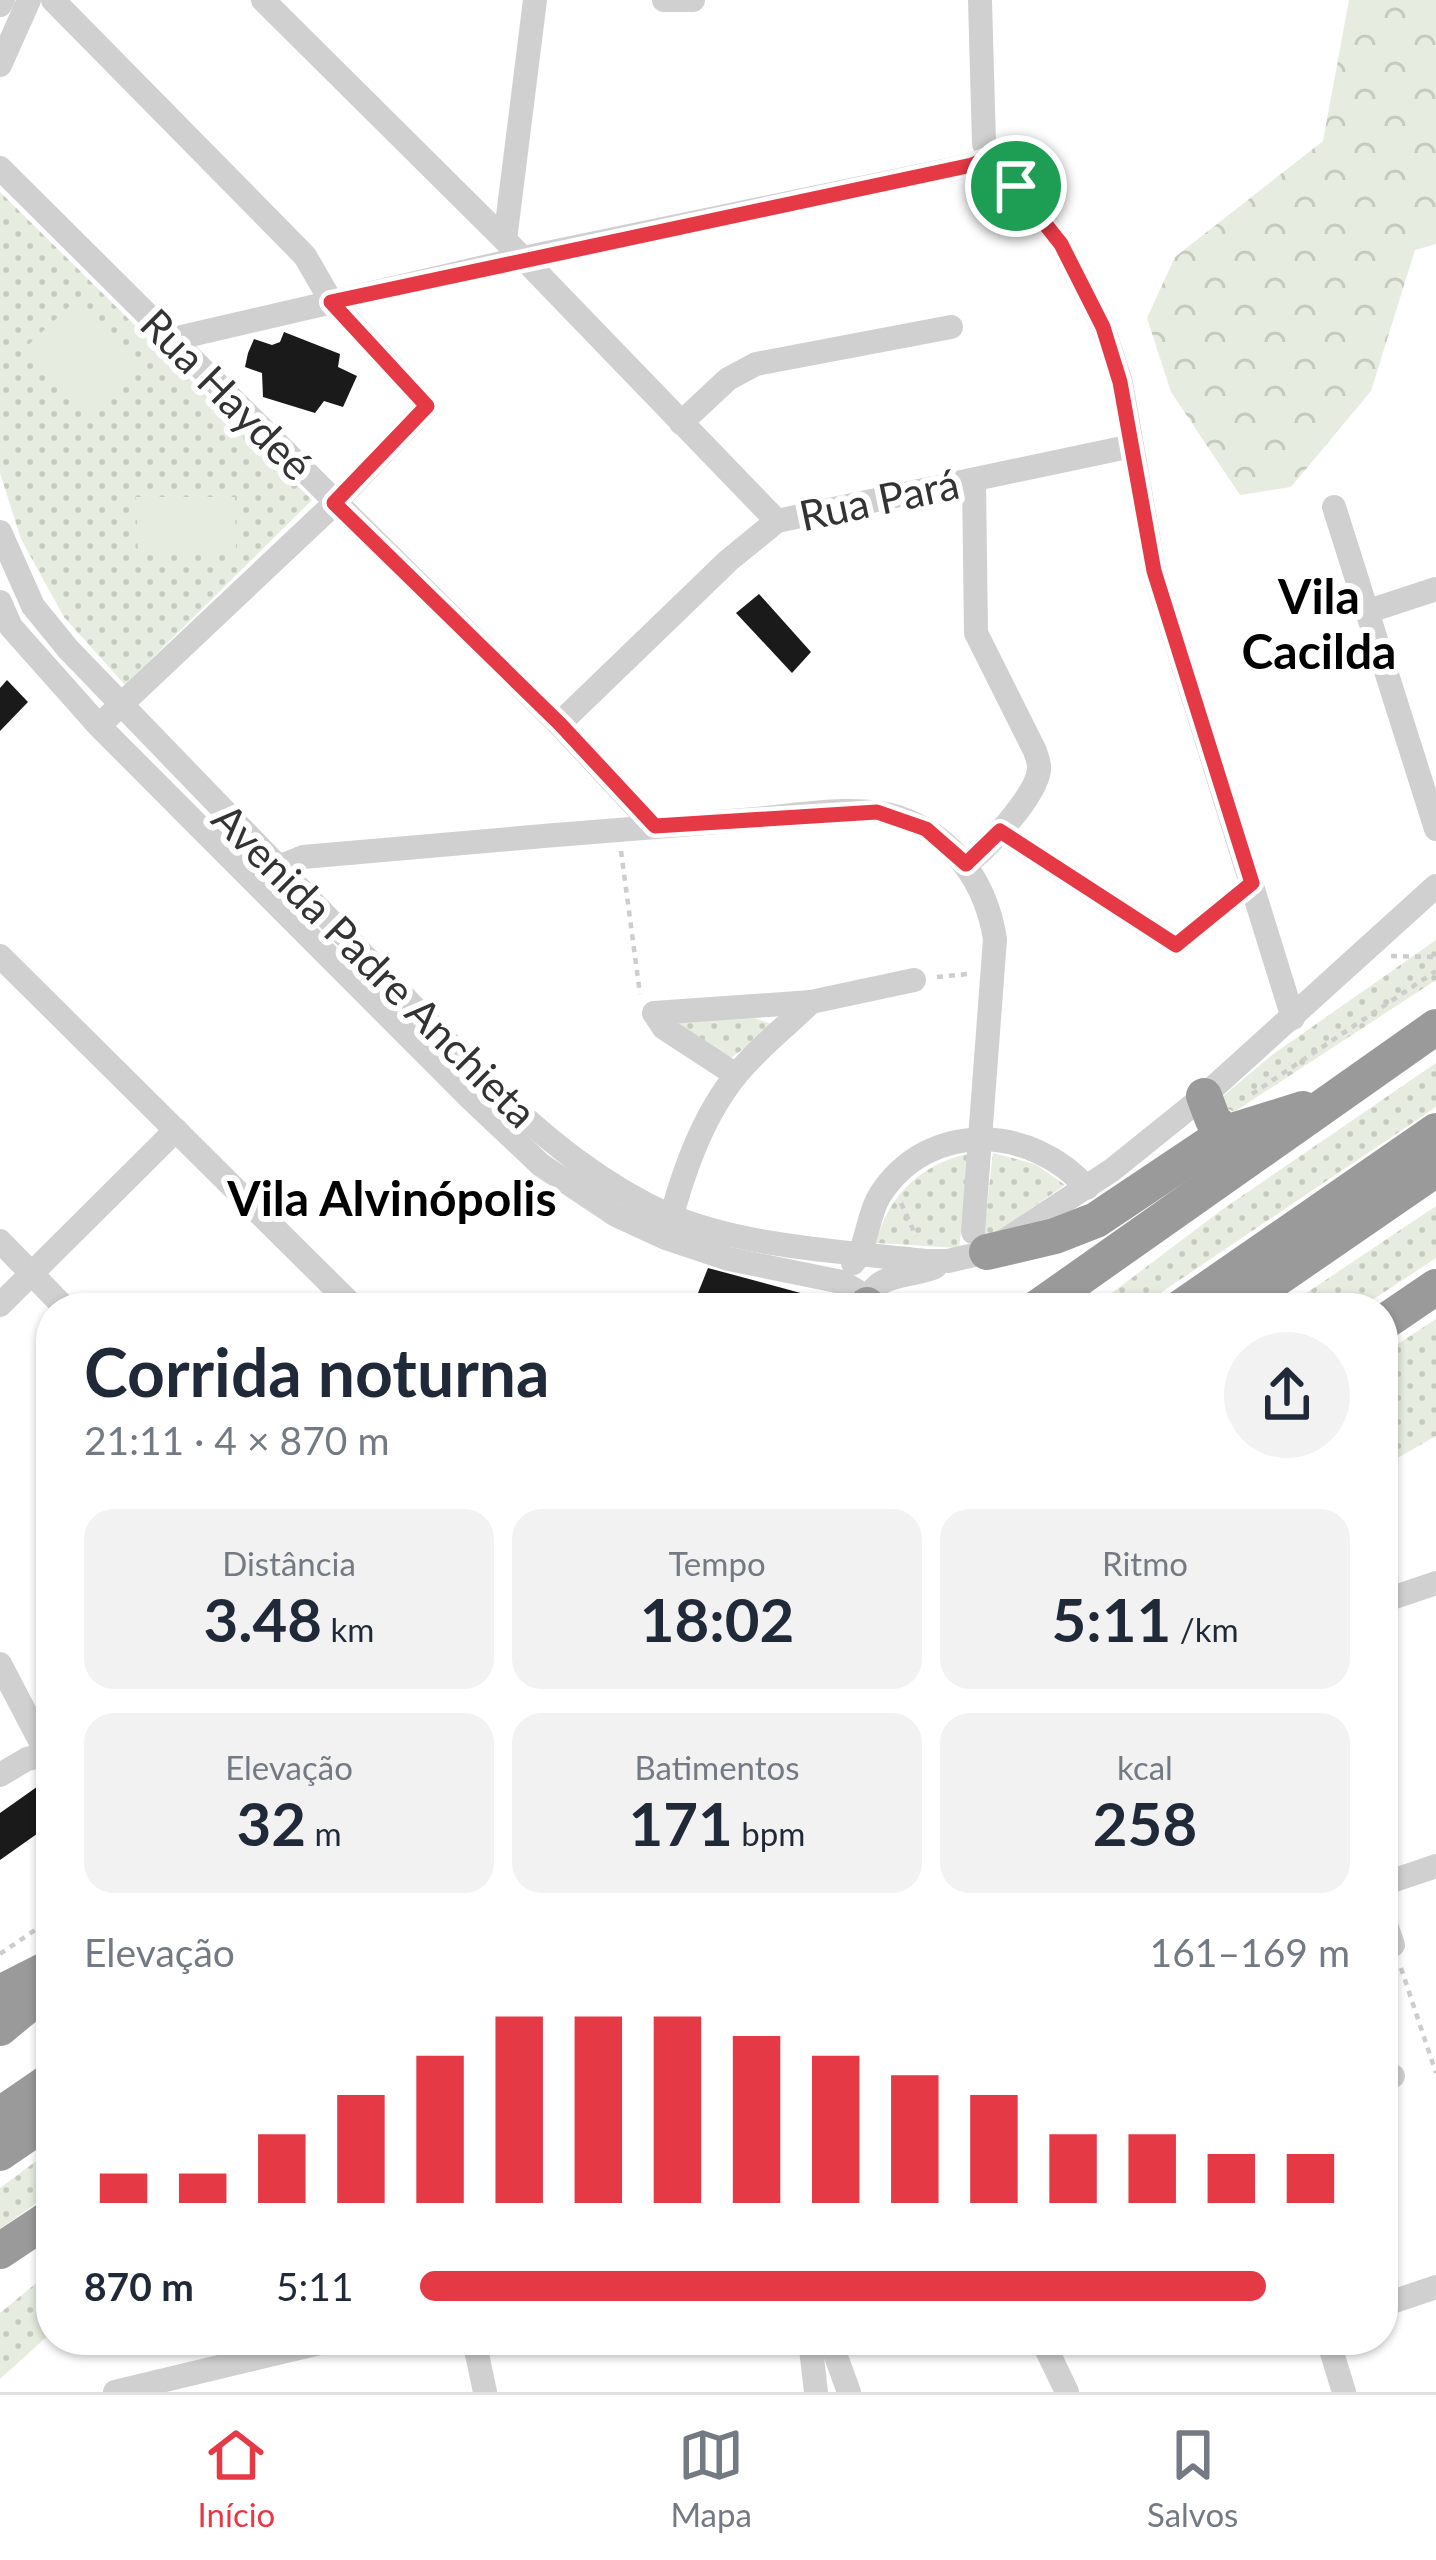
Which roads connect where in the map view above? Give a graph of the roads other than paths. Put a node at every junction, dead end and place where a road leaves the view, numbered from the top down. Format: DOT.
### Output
graph roads {
  1 [pos="29,0"];
  2 [pos="53,0"];
  3 [pos="263,0"];
  4 [pos="535,0"];
  5 [pos="664,0"];
  6 [pos="693,0"];
  7 [pos="980,0"];
  8 [pos="0,65"];
  9 [pos="992,157"];
  10 [pos="0,168"];
  11 [pos="514,249"];
  12 [pos="331,302"];
  13 [pos="951,327"];
  14 [pos="173,339"];
  15 [pos="680,423"];
  16 [pos="1132,446"];
  17 [pos="974,480"];
  18 [pos="334,503"];
  19 [pos="1334,507"];
  20 [pos="777,521"];
  21 [pos="0,532"];
  22 [pos="1436,590"];
  23 [pos="0,602"];
  24 [pos="33,605"];
  25 [pos="1369,611"];
  26 [pos="6,632"];
  27 [pos="119,705"];
  28 [pos="560,724"];
  29 [pos="99,726"];
  30 [pos="655,826"];
  31 [pos="1436,830"];
  32 [pos="1000,831"];
  33 [pos="966,864"];
  34 [pos="265,874"];
  35 [pos="1436,886"];
  36 [pos="1176,945"];
  37 [pos="0,956"];
  38 [pos="914,980"];
  39 [pos="811,1002"];
  40 [pos="1293,1018"];
  41 [pos="1436,1027"];
  42 [pos="736,1075"];
  43 [pos="1204,1096"];
  44 [pos="1324,1104"];
  45 [pos="176,1130"];
  46 [pos="1436,1131"];
  47 [pos="1226,1132"];
  48 [pos="982,1138"];
  49 [pos="1436,1169"];
  50 [pos="1087,1188"];
  51 [pos="669,1227"];
  52 [pos="0,1241"];
  53 [pos="980,1242"];
  54 [pos="860,1254"];
  55 [pos="937,1261"];
  56 [pos="1097,1267"];
  57 [pos="801,1272"];
  58 [pos="32,1275"];
  59 [pos="1436,1287"];
  60 [pos="50,1293"];
  61 [pos="340,1293"];
  62 [pos="856,1293"];
  63 [pos="869,1293"];
  64 [pos="1059,1293"];
  65 [pos="1070,1293"];
  66 [pos="1202,1293"];
  67 [pos="1256,1293"];
  68 [pos="0,1306"];
  69 [pos="1398,1312"];
  70 [pos="1436,1583"];
  71 [pos="1398,1596"];
  72 [pos="0,1664"];
  73 [pos="36,1729"];
  74 [pos="36,1757"];
  75 [pos="0,1775"];
  76 [pos="1436,1866"];
  77 [pos="1398,1879"];
  78 [pos="36,1975"];
  79 [pos="0,1994"];
  80 [pos="36,1998"];
  81 [pos="0,2028"];
  82 [pos="36,2104"];
  83 [pos="16,2136"];
  84 [pos="36,2227"];
  85 [pos="0,2251"];
  86 [pos="1436,2287"];
  87 [pos="1398,2300"];
  88 [pos="269,2355"];
  89 [pos="477,2355"];
  90 [pos="812,2355"];
  91 [pos="835,2355"];
  92 [pos="1049,2355"];
  93 [pos="1333,2355"];
  94 [pos="115,2392"];
  95 [pos="485,2392"];
  96 [pos="817,2392"];
  97 [pos="849,2392"];
  98 [pos="1067,2392"];
  99 [pos="1344,2392"];
  1 -- 8 [label="street"];
  2 -- 12 [label="street"];
  3 -- 11 [label="street"];
  4 -- 11 [label="street"];
  5 -- 6 [label="street"];
  7 -- 9 [label="street"];
  9 -- 11 [label="street"];
  9 -- 16 [label="street"];
  10 -- 14 [label="street, Rua Haydeé"];
  11 -- 12 [label="street"];
  11 -- 15 [label="street"];
  12 -- 14 [label="street"];
  12 -- 18 [label="street"];
  13 -- 15 [label="street"];
  14 -- 18 [label="street, Rua Haydeé"];
  15 -- 20 [label="street"];
  16 -- 17 [label="street, Rua Pará"];
  16 -- 40 [label="street"];
  17 -- 20 [label="street, Rua Pará"];
  17 -- 32 [label="street"];
  18 -- 27 [label="street"];
  18 -- 28 [label="street, Rua Haydeé"];
  19 -- 25 [label="street"];
  20 -- 28 [label="street, Rua Pará"];
  21 -- 24 [label="street, Avenida Padre Anchieta"];
  22 -- 25 [label="street"];
  23 -- 26 [label="street, Avenida Padre Anchieta"];
  24 -- 26 [label="street"];
  24 -- 27 [label="street, Avenida Padre Anchieta"];
  25 -- 31 [label="street"];
  26 -- 29 [label="street, Avenida Padre Anchieta"];
  27 -- 29 [label="street"];
  27 -- 34 [label="street, Avenida Padre Anchieta"];
  28 -- 30 [label="street, Rua Haydeé"];
  29 -- 34 [label="street, Avenida Padre Anchieta"];
  30 -- 33 [label="street"];
  30 -- 34 [label="street"];
  32 -- 33 [label="street"];
  32 -- 36 [label="street"];
  33 -- 48 [label="street"];
  34 -- 51 [label="street, Avenida Padre Anchieta"];
  35 -- 40 [label="street, Avenida Padre Anchieta"];
  37 -- 45 [label="street"];
  38 -- 39 [label="street"];
  39 -- 42 [label="street"];
  39 -- 42 [label="street"];
  40 -- 43 [label="street, Avenida Padre Anchieta"];
  41 -- 44 [label="highway"];
  42 -- 51 [label="street"];
  43 -- 47 [label="highway"];
  43 -- 50 [label="street, Avenida Padre Anchieta"];
  44 -- 47 [label="highway"];
  44 -- 56 [label="highway"];
  45 -- 58 [label="street"];
  45 -- 61 [label="street"];
  46 -- 66 [label="highway"];
  47 -- 53 [label="highway"];
  48 -- 50 [label="street"];
  48 -- 53 [label="street"];
  48 -- 54 [label="street"];
  49 -- 67 [label="highway"];
  50 -- 53 [label="street, Avenida Padre Anchieta"];
  51 -- 54 [label="street, Avenida Padre Anchieta"];
  51 -- 57 [label="street, Avenida Padre Anchieta"];
  52 -- 58 [label="street"];
  53 -- 55 [label="street, Avenida Padre Anchieta"];
  54 -- 55 [label="street, Avenida Padre Anchieta"];
  54 -- 57 [label="street"];
  55 -- 63 [label="street"];
  56 -- 64 [label="highway"];
  56 -- 65 [label="highway"];
  57 -- 62 [label="street, Avenida Padre Anchieta"];
  58 -- 60 [label="street"];
  58 -- 68 [label="street"];
  59 -- 69 [label="highway"];
  70 -- 71 [label="street"];
  72 -- 73 [label="street"];
  74 -- 75 [label="street"];
  76 -- 77 [label="street"];
  78 -- 79 [label="highway"];
  80 -- 81 [label="highway"];
  82 -- 83 [label="highway"];
  84 -- 85 [label="highway"];
  86 -- 87 [label="street"];
  88 -- 94 [label="street"];
  89 -- 95 [label="street"];
  90 -- 96 [label="street"];
  91 -- 97 [label="street"];
  92 -- 98 [label="street"];
  93 -- 99 [label="street"];
}
